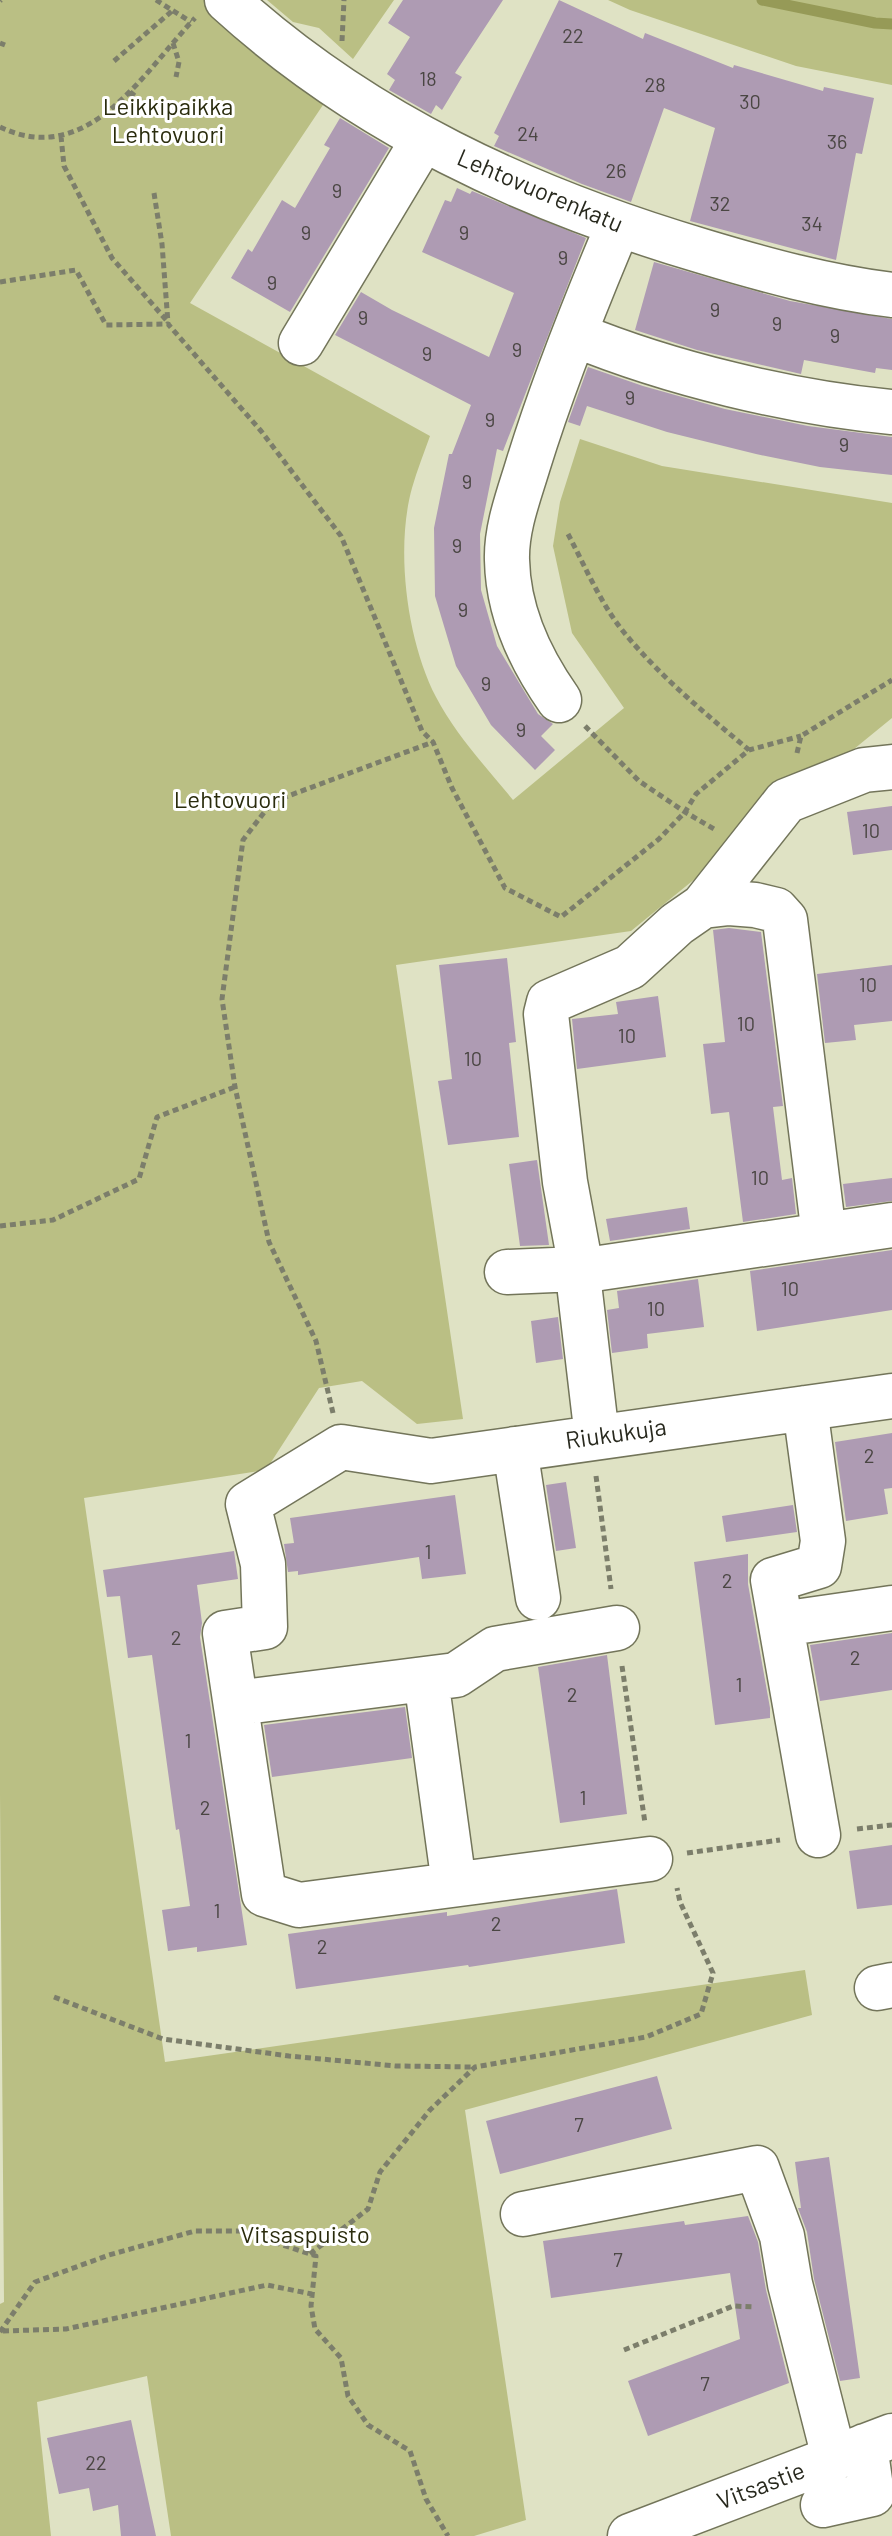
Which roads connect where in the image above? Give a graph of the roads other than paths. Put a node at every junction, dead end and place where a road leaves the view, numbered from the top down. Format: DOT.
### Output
graph roads {
  1 [pos="206,12"];
  2 [pos="423,140"];
  3 [pos="618,226"];
  4 [pos="892,295"];
  5 [pos="576,335"];
  6 [pos="301,343"];
  7 [pos="892,412"];
  8 [pos="559,700"];
  9 [pos="892,767"];
  10 [pos="703,906"];
  11 [pos="892,1225"];
  12 [pos="824,1235"];
  13 [pos="579,1268"];
  14 [pos="507,1272"];
  15 [pos="892,1396"];
  16 [pos="805,1408"];
  17 [pos="594,1437"];
  18 [pos="515,1449"];
  19 [pos="538,1598"];
  20 [pos="892,1608"];
  21 [pos="781,1624"];
  22 [pos="617,1628"];
  23 [pos="426,1679"];
  24 [pos="236,1703"];
  25 [pos="818,1835"];
  26 [pos="659,1857"];
  27 [pos="454,1884"];
  28 [pos="523,2214"];
  29 [pos="864,2446"];
  30 [pos="823,2505"];
  31 [pos="630,2536"];
  1 -- 2 [label="street, Lehtovuorenkatu"];
  2 -- 3 [label="street, Lehtovuorenkatu"];
  2 -- 6 [label="street"];
  3 -- 4 [label="street, Lehtovuorenkatu"];
  3 -- 5 [label="street"];
  5 -- 7 [label="street"];
  5 -- 8 [label="street"];
  9 -- 10 [label="street"];
  10 -- 12 [label="street"];
  10 -- 13 [label="street"];
  11 -- 12 [label="street"];
  12 -- 13 [label="street"];
  13 -- 14 [label="street"];
  13 -- 17 [label="street"];
  15 -- 16 [label="street, Riukukuja"];
  16 -- 17 [label="street, Riukukuja"];
  16 -- 21 [label="street"];
  17 -- 18 [label="street, Riukukuja"];
  18 -- 19 [label="street"];
  18 -- 24 [label="street, Riukukuja"];
  20 -- 21 [label="street"];
  21 -- 25 [label="street"];
  22 -- 23 [label="street"];
  23 -- 24 [label="street"];
  23 -- 27 [label="street"];
  24 -- 27 [label="street"];
  26 -- 27 [label="street"];
  28 -- 29 [label="street"];
  29 -- 30 [label="street"];
  29 -- 31 [label="street, Vitsastie"];
}
